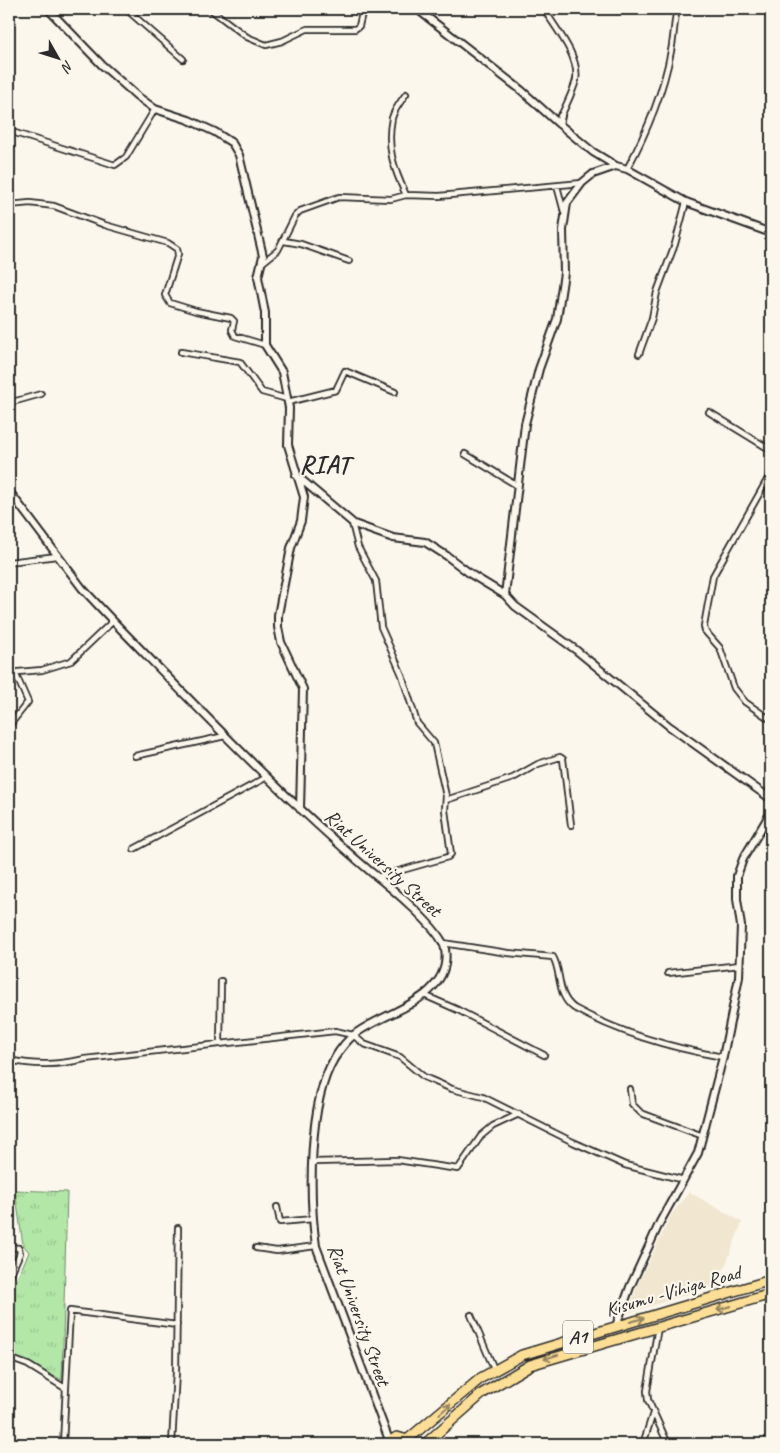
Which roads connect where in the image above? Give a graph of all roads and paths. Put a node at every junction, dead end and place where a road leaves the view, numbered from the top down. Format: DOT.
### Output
graph roads {
  1 [pos="48,9"];
  2 [pos="126,9"];
  3 [pos="210,9"];
  4 [pos="363,9"];
  5 [pos="417,9"];
  6 [pos="544,9"];
  7 [pos="677,9"];
  8 [pos="183,59"];
  9 [pos="406,94"];
  10 [pos="155,109"];
  11 [pos="561,116"];
  12 [pos="559,124"];
  13 [pos="9,131"];
  14 [pos="616,166"];
  15 [pos="627,169"];
  16 [pos="582,183"];
  17 [pos="557,186"];
  18 [pos="406,195"];
  19 [pos="686,202"];
  20 [pos="9,205"];
  21 [pos="564,212"];
  22 [pos="771,232"];
  23 [pos="284,241"];
  24 [pos="349,262"];
  25 [pos="262,263"];
  26 [pos="265,345"];
  27 [pos="181,352"];
  28 [pos="639,354"];
  29 [pos="395,392"];
  30 [pos="41,394"];
  31 [pos="288,401"];
  32 [pos="9,403"];
  33 [pos="709,412"];
  34 [pos="771,450"];
  35 [pos="465,454"];
  36 [pos="771,473"];
  37 [pos="295,475"];
  38 [pos="518,486"];
  39 [pos="9,491"];
  40 [pos="352,523"];
  41 [pos="57,556"];
  42 [pos="9,562"];
  43 [pos="505,595"];
  44 [pos="113,621"];
  45 [pos="771,720"];
  46 [pos="9,726"];
  47 [pos="225,736"];
  48 [pos="136,756"];
  49 [pos="267,777"];
  50 [pos="771,799"];
  51 [pos="446,800"];
  52 [pos="300,810"];
  53 [pos="771,812"];
  54 [pos="571,825"];
  55 [pos="134,849"];
  56 [pos="378,877"];
  57 [pos="443,943"];
  58 [pos="740,965"];
  59 [pos="668,973"];
  60 [pos="221,981"];
  61 [pos="424,995"];
  62 [pos="353,1035"];
  63 [pos="220,1043"];
  64 [pos="544,1055"];
  65 [pos="723,1057"];
  66 [pos="9,1060"];
  67 [pos="630,1089"];
  68 [pos="519,1114"];
  69 [pos="703,1136"];
  70 [pos="314,1162"];
  71 [pos="684,1180"];
  72 [pos="277,1207"];
  73 [pos="312,1219"];
  74 [pos="178,1228"];
  75 [pos="316,1246"];
  76 [pos="9,1247"];
  77 [pos="256,1248"];
  78 [pos="9,1278"];
  79 [pos="771,1280"];
  80 [pos="771,1294"];
  81 [pos="470,1316"];
  82 [pos="177,1324"];
  83 [pos="616,1326"];
  84 [pos="658,1327"];
  85 [pos="9,1358"];
  86 [pos="494,1369"];
  87 [pos="65,1388"];
  88 [pos="653,1413"];
  89 [pos="386,1442"];
  90 [pos="409,1442"];
  91 [pos="63,1444"];
  92 [pos="172,1444"];
  93 [pos="425,1444"];
  94 [pos="643,1444"];
  95 [pos="668,1444"];
  1 -- 10 [label="street"];
  2 -- 8 [label="street"];
  3 -- 4 [label="street"];
  5 -- 12 [label="street"];
  6 -- 11 [label="street"];
  7 -- 15 [label="street"];
  9 -- 18 [label="street"];
  10 -- 13 [label="street"];
  10 -- 25 [label="street"];
  11 -- 12 [label="street"];
  12 -- 14 [label="street"];
  14 -- 15 [label="street"];
  14 -- 16 [label="street"];
  15 -- 19 [label="street"];
  16 -- 17 [label="street"];
  16 -- 21 [label="street"];
  17 -- 18 [label="street"];
  17 -- 21 [label="street"];
  18 -- 23 [label="street"];
  19 -- 22 [label="street"];
  19 -- 28 [label="street"];
  20 -- 26 [label="street"];
  21 -- 38 [label="street"];
  23 -- 24 [label="street"];
  23 -- 25 [label="street"];
  25 -- 26 [label="street"];
  26 -- 31 [label="street"];
  27 -- 31 [label="street"];
  29 -- 31 [label="street"];
  30 -- 32 [label="street"];
  31 -- 37 [label="street"];
  33 -- 34 [label="street"];
  35 -- 38 [label="street"];
  36 -- 45 [label="street"];
  37 -- 40 [label="street"];
  37 -- 52 [label="street"];
  38 -- 43 [label="street"];
  39 -- 41 [label="street, Riat University Street"];
  40 -- 43 [label="street"];
  40 -- 51 [label="street"];
  41 -- 42 [label="street"];
  41 -- 44 [label="street, Riat University Street"];
  43 -- 50 [label="street"];
  44 -- 46 [label="street"];
  44 -- 47 [label="street, Riat University Street"];
  47 -- 48 [label="street"];
  47 -- 49 [label="street, Riat University Street"];
  49 -- 52 [label="street, Riat University Street"];
  49 -- 55 [label="street"];
  51 -- 54 [label="street"];
  51 -- 56 [label="street"];
  52 -- 56 [label="street, Riat University Street"];
  53 -- 58 [label="street"];
  56 -- 57 [label="street, Riat University Street"];
  57 -- 61 [label="street, Riat University Street"];
  57 -- 65 [label="street"];
  58 -- 59 [label="street"];
  58 -- 65 [label="street"];
  60 -- 63 [label="street"];
  61 -- 62 [label="street, Riat University Street"];
  61 -- 64 [label="street"];
  62 -- 63 [label="street"];
  62 -- 68 [label="street"];
  62 -- 70 [label="street, Riat University Street"];
  63 -- 66 [label="street"];
  65 -- 69 [label="street"];
  67 -- 69 [label="street"];
  68 -- 70 [label="street"];
  68 -- 71 [label="street"];
  69 -- 71 [label="street"];
  70 -- 73 [label="street, Riat University Street"];
  71 -- 83 [label="street"];
  72 -- 73 [label="street"];
  73 -- 75 [label="street, Riat University Street"];
  74 -- 82 [label="street"];
  75 -- 77 [label="street"];
  75 -- 89 [label="street, Riat University Street"];
  76 -- 78 [label="street"];
  83 -- 79 [label="highway, Kisumu -Vihiga Road / A1, one-way"];
  80 -- 84 [label="highway, Kisumu -Vihiga Road / A1, one-way"];
  81 -- 86 [label="street"];
  82 -- 87 [label="street"];
  82 -- 92 [label="street"];
  83 -- 86 [label="highway, Kisumu -Vihiga Road / A1"];
  84 -- 88 [label="street"];
  84 -- 93 [label="highway, Kisumu -Vihiga Road / A1, one-way"];
  85 -- 87 [label="street"];
  90 -- 86 [label="highway, Kisumu -Vihiga Road / A1, one-way"];
  87 -- 91 [label="street"];
  88 -- 94 [label="street"];
  88 -- 95 [label="street"];
  89 -- 90 [label="highway, A1"];
}
